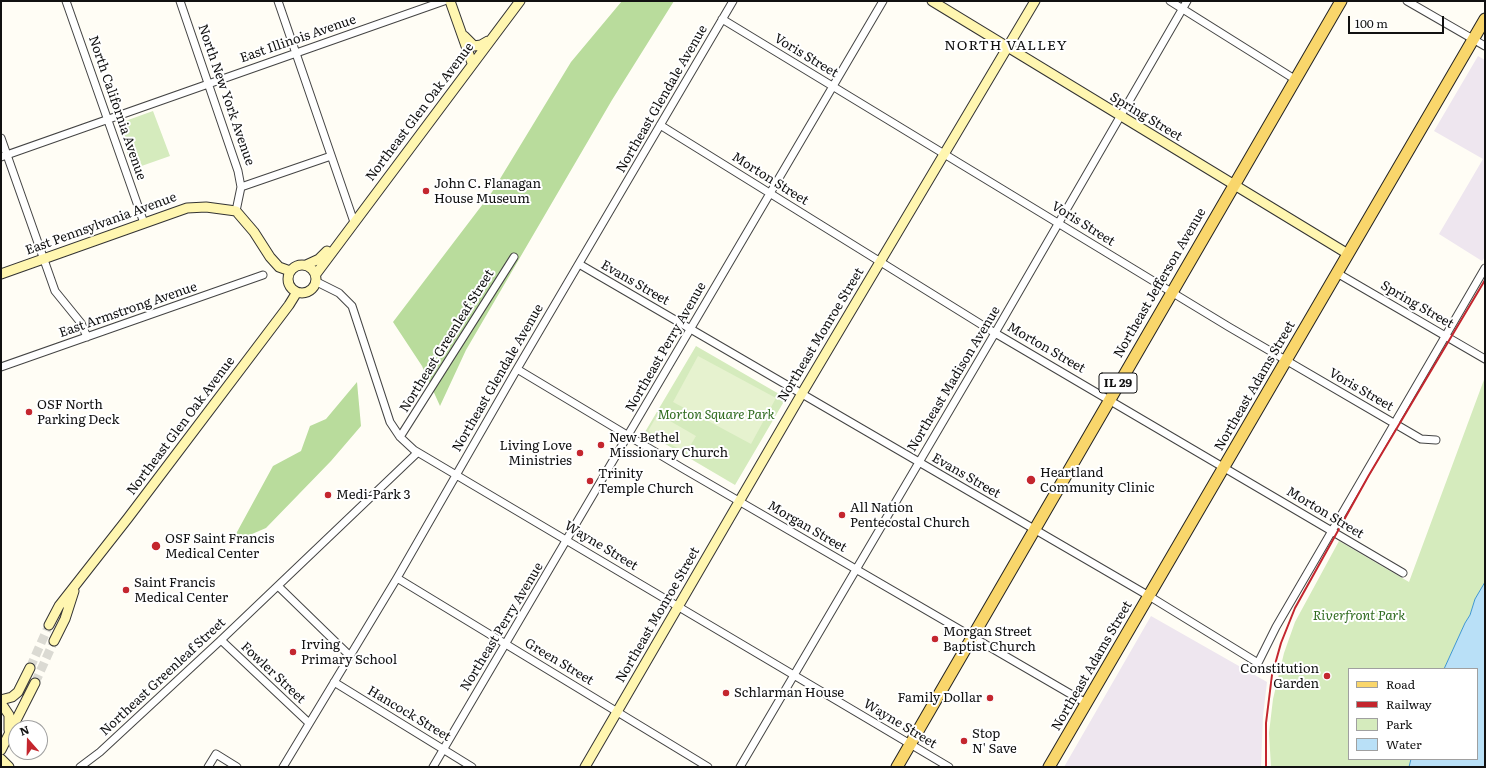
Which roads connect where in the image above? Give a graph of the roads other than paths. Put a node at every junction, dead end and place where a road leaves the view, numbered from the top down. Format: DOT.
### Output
graph roads {
  1 [pos="66,1"];
  2 [pos="180,1"];
  3 [pos="278,1"];
  4 [pos="444,1"];
  5 [pos="450,1"];
  6 [pos="520,1"];
  7 [pos="733,1"];
  8 [pos="883,1"];
  9 [pos="932,1"];
  10 [pos="1035,1"];
  11 [pos="1170,1"];
  12 [pos="1187,1"];
  13 [pos="1341,1"];
  14 [pos="1407,1"];
  15 [pos="1182,9"];
  16 [pos="722,19"];
  17 [pos="1485,19"];
  18 [pos="457,21"];
  19 [pos="493,36"];
  20 [pos="1474,39"];
  21 [pos="1485,46"];
  22 [pos="1008,47"];
  23 [pos="296,52"];
  24 [pos="472,63"];
  25 [pos="1296,80"];
  26 [pos="209,83"];
  27 [pos="833,86"];
  28 [pos="1120,116"];
  29 [pos="108,119"];
  30 [pos="660,125"];
  31 [pos="1,138"];
  32 [pos="944,155"];
  33 [pos="4,156"];
  34 [pos="331,156"];
  35 [pos="1233,185"];
  36 [pos="241,187"];
  37 [pos="770,193"];
  38 [pos="236,211"];
  39 [pos="354,222"];
  40 [pos="144,223"];
  41 [pos="1059,223"];
  42 [pos="342,238"];
  43 [pos="1348,254"];
  44 [pos="514,257"];
  45 [pos="43,259"];
  46 [pos="880,262"];
  47 [pos="579,264"];
  48 [pos="306,265"];
  49 [pos="1485,268"];
  50 [pos="290,271"];
  51 [pos="1337,273"];
  52 [pos="1,274"];
  53 [pos="263,275"];
  54 [pos="316,278"];
  55 [pos="297,292"];
  56 [pos="1171,292"];
  57 [pos="691,329"];
  58 [pos="995,333"];
  59 [pos="1445,336"];
  60 [pos="87,337"];
  61 [pos="1485,359"];
  62 [pos="1286,361"];
  63 [pos="1,367"];
  64 [pos="516,369"];
  65 [pos="801,395"];
  66 [pos="1109,399"];
  67 [pos="1394,423"];
  68 [pos="628,436"];
  69 [pos="400,437"];
  70 [pos="1436,440"];
  71 [pos="418,453"];
  72 [pos="919,462"];
  73 [pos="1224,467"];
  74 [pos="456,475"];
  75 [pos="739,501"];
  76 [pos="1033,529"];
  77 [pos="1332,530"];
  78 [pos="568,540"];
  79 [pos="856,569"];
  80 [pos="1403,573"];
  81 [pos="84,574"];
  82 [pos="398,578"];
  83 [pos="278,586"];
  84 [pos="1149,596"];
  85 [pos="678,607"];
  86 [pos="48,625"];
  87 [pos="972,636"];
  88 [pos="221,640"];
  89 [pos="54,641"];
  90 [pos="506,644"];
  91 [pos="350,656"];
  92 [pos="30,668"];
  93 [pos="794,675"];
  94 [pos="334,682"];
  95 [pos="1,700"];
  96 [pos="1086,703"];
  97 [pos="3,706"];
  98 [pos="617,712"];
  99 [pos="309,723"];
  100 [pos="910,744"];
  101 [pos="3,747"];
  102 [pos="444,749"];
  103 [pos="1,759"];
  104 [pos="9,767"];
  105 [pos="80,767"];
  106 [pos="208,767"];
  107 [pos="237,767"];
  108 [pos="283,767"];
  109 [pos="433,767"];
  110 [pos="472,767"];
  111 [pos="585,767"];
  112 [pos="708,767"];
  113 [pos="740,767"];
  114 [pos="897,767"];
  115 [pos="949,767"];
  116 [pos="1049,767"];
  1 -- 29 [label="street, North California Avenue"];
  2 -- 26 [label="street, North New York Avenue"];
  3 -- 23 [label="street"];
  4 -- 23 [label="street, East Illinois Avenue"];
  5 -- 18 [label="street"];
  6 -- 19 [label="street, Northeast Glen Oak Avenue"];
  7 -- 16 [label="street, Northeast Glendale Avenue"];
  8 -- 27 [label="street, Northeast Perry Avenue"];
  9 -- 22 [label="street, Spring Street"];
  10 -- 22 [label="street, Northeast Monroe Street"];
  11 -- 15 [label="street"];
  12 -- 15 [label="street, Northeast Madison Avenue"];
  13 -- 25 [label="main road, Northeast Jefferson Avenue / IL 29"];
  14 -- 20 [label="street"];
  15 -- 25 [label="street"];
  15 -- 28 [label="street, Northeast Madison Avenue"];
  16 -- 27 [label="street, Voris Street"];
  16 -- 30 [label="street, Northeast Glendale Avenue"];
  17 -- 20 [label="main road, Northeast Adams Street"];
  18 -- 19 [label="street"];
  18 -- 24 [label="street"];
  19 -- 24 [label="street, Northeast Glen Oak Avenue"];
  20 -- 21 [label="street"];
  20 -- 43 [label="main road, Northeast Adams Street"];
  22 -- 28 [label="street, Spring Street"];
  22 -- 32 [label="street, Northeast Monroe Street"];
  23 -- 26 [label="street, East Illinois Avenue"];
  23 -- 34 [label="street"];
  24 -- 39 [label="street, Northeast Glen Oak Avenue"];
  25 -- 35 [label="main road, Northeast Jefferson Avenue / IL 29"];
  26 -- 29 [label="street, East Illinois Avenue"];
  26 -- 36 [label="street, North New York Avenue"];
  27 -- 32 [label="street, Voris Street"];
  27 -- 37 [label="street, Northeast Perry Avenue"];
  28 -- 35 [label="street, Spring Street"];
  28 -- 41 [label="street, Northeast Madison Avenue"];
  29 -- 33 [label="street, East Illinois Avenue"];
  29 -- 40 [label="street, North California Avenue"];
  30 -- 37 [label="street, Morton Street"];
  30 -- 47 [label="street, Northeast Glendale Avenue"];
  31 -- 33 [label="street"];
  32 -- 41 [label="street, Voris Street"];
  32 -- 46 [label="street, Northeast Monroe Street"];
  33 -- 45 [label="street"];
  34 -- 36 [label="street"];
  34 -- 39 [label="street"];
  35 -- 43 [label="street, Spring Street"];
  35 -- 56 [label="main road, Northeast Jefferson Avenue / IL 29"];
  36 -- 38 [label="street, North New York Avenue"];
  37 -- 46 [label="street, Morton Street"];
  37 -- 57 [label="street, Northeast Perry Avenue"];
  38 -- 40 [label="street, East Pennsylvania Avenue"];
  38 -- 50 [label="street"];
  39 -- 42 [label="street, Northeast Glen Oak Avenue"];
  40 -- 45 [label="street, East Pennsylvania Avenue"];
  41 -- 56 [label="street, Voris Street"];
  41 -- 58 [label="street, Northeast Madison Avenue"];
  42 -- 48 [label="street, Northeast Glen Oak Avenue"];
  42 -- 54 [label="street, Northeast Glen Oak Avenue"];
  43 -- 51 [label="main road, Northeast Adams Street"];
  44 -- 69 [label="street, Northeast Greenleaf Street"];
  45 -- 52 [label="street, East Pennsylvania Avenue"];
  45 -- 60 [label="street"];
  46 -- 58 [label="street, Morton Street"];
  46 -- 65 [label="street, Northeast Monroe Street"];
  47 -- 57 [label="street, Evans Street"];
  47 -- 64 [label="street, Northeast Glendale Avenue"];
  48 -- 50 [label="street"];
  48 -- 54 [label="street"];
  49 -- 59 [label="street"];
  50 -- 55 [label="street"];
  51 -- 59 [label="street, Spring Street"];
  51 -- 62 [label="main road, Northeast Adams Street"];
  53 -- 60 [label="street, East Armstrong Avenue"];
  54 -- 55 [label="street"];
  54 -- 69 [label="street, Wayne Street"];
  55 -- 81 [label="street, Northeast Glen Oak Avenue"];
  56 -- 62 [label="street, Voris Street"];
  56 -- 66 [label="main road, Northeast Jefferson Avenue / IL 29"];
  57 -- 65 [label="street, Evans Street"];
  57 -- 68 [label="street, Northeast Perry Avenue"];
  58 -- 66 [label="street, Morton Street"];
  58 -- 72 [label="street, Northeast Madison Avenue"];
  59 -- 61 [label="street, Spring Street"];
  59 -- 67 [label="street"];
  60 -- 63 [label="street, East Armstrong Avenue"];
  62 -- 67 [label="street, Voris Street"];
  62 -- 73 [label="main road, Northeast Adams Street"];
  64 -- 68 [label="street, Morgan Street"];
  64 -- 74 [label="street, Northeast Glendale Avenue"];
  65 -- 72 [label="street, Evans Street"];
  65 -- 75 [label="street, Northeast Monroe Street"];
  66 -- 73 [label="street, Morton Street"];
  66 -- 76 [label="main road, Northeast Jefferson Avenue / IL 29"];
  67 -- 70 [label="street, Voris Street"];
  67 -- 77 [label="street"];
  68 -- 75 [label="street, Morgan Street"];
  68 -- 78 [label="street, Northeast Perry Avenue"];
  69 -- 71 [label="street, Wayne Street"];
  71 -- 74 [label="street, Wayne Street"];
  71 -- 83 [label="street, Northeast Greenleaf Street"];
  72 -- 76 [label="street, Evans Street"];
  72 -- 79 [label="street, Northeast Madison Avenue"];
  73 -- 77 [label="street, Morton Street"];
  73 -- 84 [label="main road, Northeast Adams Street"];
  74 -- 78 [label="street, Wayne Street"];
  74 -- 82 [label="street, Northeast Glendale Avenue"];
  75 -- 79 [label="street, Morgan Street"];
  75 -- 85 [label="street, Northeast Monroe Street"];
  76 -- 84 [label="street, Evans Street"];
  76 -- 87 [label="main road, Northeast Jefferson Avenue / IL 29"];
  77 -- 80 [label="street, Morton Street"];
  77 -- 84 [label="street, Evans Street"];
  78 -- 85 [label="street, Wayne Street"];
  78 -- 90 [label="street, Northeast Perry Avenue"];
  79 -- 87 [label="street, Morgan Street"];
  79 -- 93 [label="street, Northeast Madison Avenue"];
  81 -- 86 [label="street, Northeast Glen Oak Avenue"];
  81 -- 89 [label="street, Northeast Glen Oak Avenue"];
  82 -- 90 [label="street, Green Street"];
  82 -- 91 [label="street, Northeast Glendale Avenue"];
  83 -- 88 [label="street, Northeast Greenleaf Street"];
  83 -- 91 [label="street"];
  84 -- 96 [label="main road, Northeast Adams Street"];
  85 -- 93 [label="street, Wayne Street"];
  85 -- 98 [label="street, Northeast Monroe Street"];
  87 -- 96 [label="street, Morgan Street"];
  87 -- 100 [label="main road, Northeast Jefferson Avenue / IL 29"];
  88 -- 99 [label="street, Fowler Street"];
  88 -- 105 [label="street, Northeast Greenleaf Street"];
  90 -- 98 [label="street, Green Street"];
  90 -- 102 [label="street, Northeast Perry Avenue"];
  91 -- 94 [label="street, Northeast Glendale Avenue"];
  92 -- 95 [label="street"];
  93 -- 100 [label="street, Wayne Street"];
  93 -- 113 [label="street, Northeast Madison Avenue"];
  94 -- 99 [label="street, Northeast Glendale Avenue"];
  94 -- 102 [label="street, Hancock Street"];
  96 -- 116 [label="main road, Northeast Adams Street"];
  97 -- 101 [label="street"];
  97 -- 101 [label="street"];
  98 -- 111 [label="street, Northeast Monroe Street"];
  98 -- 112 [label="street, Green Street"];
  99 -- 108 [label="street, Northeast Glendale Avenue"];
  100 -- 114 [label="main road, Northeast Jefferson Avenue / IL 29"];
  100 -- 115 [label="street, Wayne Street"];
  102 -- 109 [label="street, Northeast Perry Avenue"];
  102 -- 110 [label="street, Hancock Street"];
  103 -- 104 [label="street"];
  106 -- 107 [label="street"];
}
